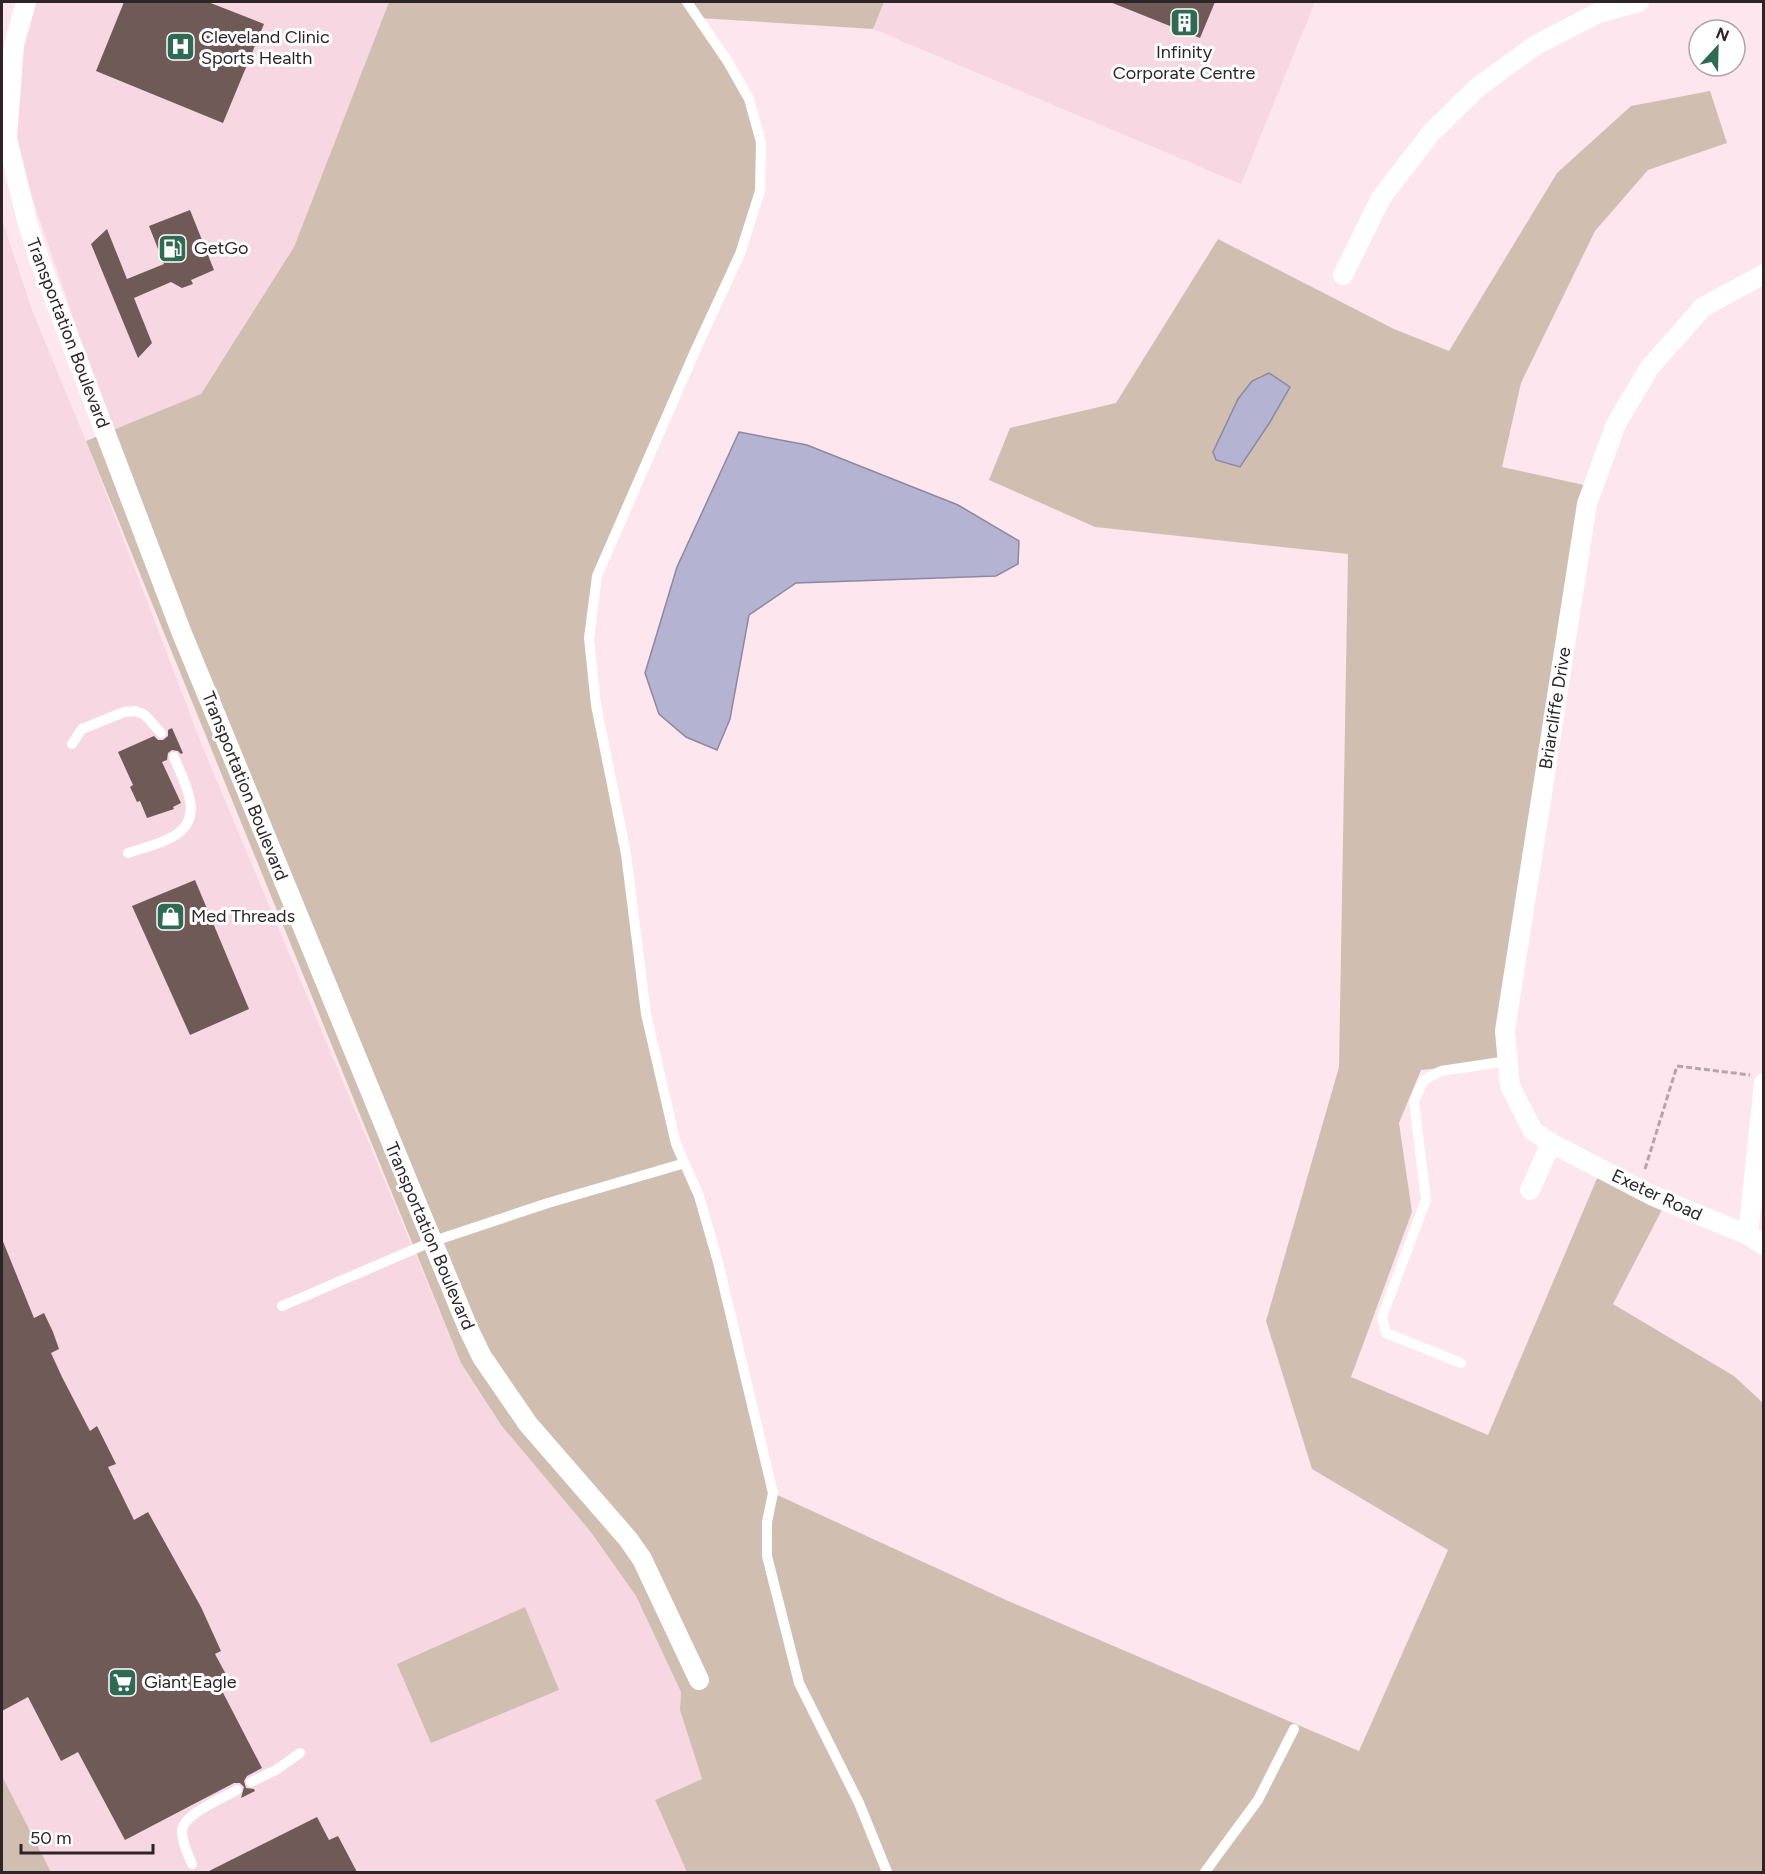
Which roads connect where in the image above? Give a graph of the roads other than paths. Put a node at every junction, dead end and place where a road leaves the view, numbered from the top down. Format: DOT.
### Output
graph roads {
  1 [pos="26,2"];
  2 [pos="687,2"];
  3 [pos="1639,2"];
  4 [pos="1595,8"];
  5 [pos="4,138"];
  6 [pos="1764,274"];
  7 [pos="1343,275"];
  8 [pos="161,733"];
  9 [pos="72,744"];
  10 [pos="174,757"];
  11 [pos="128,853"];
  12 [pos="1508,1062"];
  13 [pos="1757,1079"];
  14 [pos="1551,1143"];
  15 [pos="684,1163"];
  16 [pos="1530,1191"];
  17 [pos="1756,1240"];
  18 [pos="431,1242"];
  19 [pos="282,1306"];
  20 [pos="1461,1364"];
  21 [pos="699,1680"];
  22 [pos="1294,1730"];
  23 [pos="300,1753"];
  24 [pos="251,1782"];
  25 [pos="237,1790"];
  26 [pos="192,1864"];
  27 [pos="887,1872"];
  28 [pos="1205,1872"];
  1 -- 5 [label="street, Transportation Boulevard"];
  2 -- 15 [label="lane"];
  3 -- 4 [label="street"];
  4 -- 7 [label="street"];
  5 -- 18 [label="street, Transportation Boulevard"];
  6 -- 12 [label="street, Briarcliffe Drive"];
  8 -- 9 [label="lane"];
  10 -- 11 [label="lane"];
  12 -- 14 [label="street, Briarcliffe Drive"];
  12 -- 20 [label="lane"];
  13 -- 17 [label="street"];
  14 -- 16 [label="street"];
  14 -- 17 [label="street, Exeter Road"];
  15 -- 18 [label="lane"];
  15 -- 27 [label="lane"];
  18 -- 19 [label="lane"];
  18 -- 21 [label="street, Transportation Boulevard"];
  22 -- 28 [label="lane"];
  23 -- 24 [label="lane"];
  25 -- 26 [label="lane"];
}
